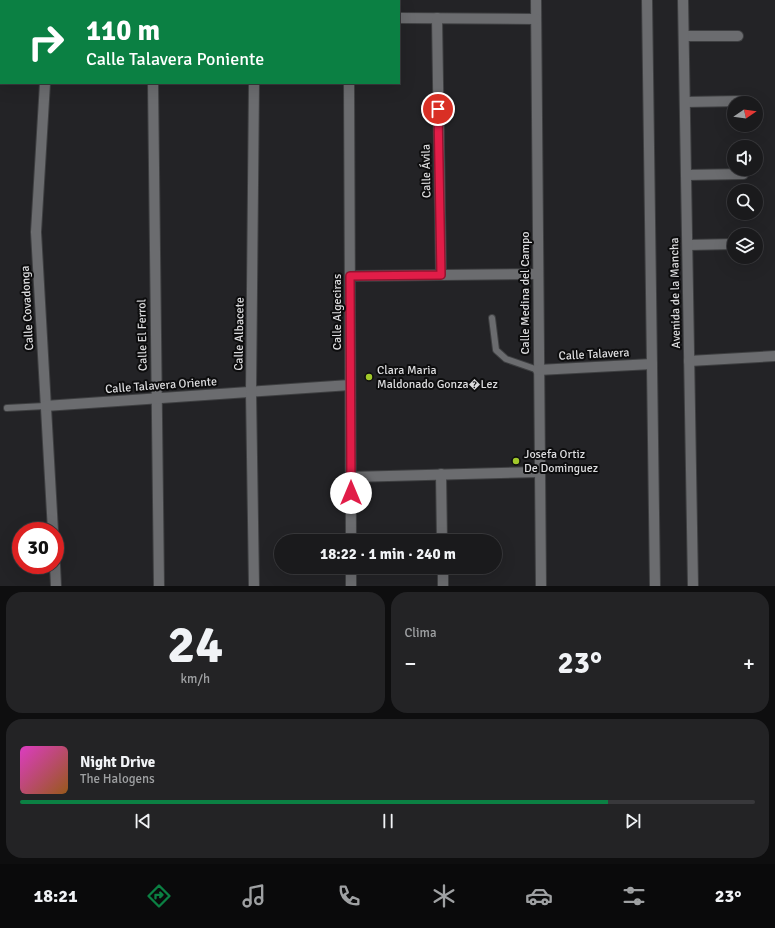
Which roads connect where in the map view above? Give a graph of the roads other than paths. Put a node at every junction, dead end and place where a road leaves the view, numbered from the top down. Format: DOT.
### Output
graph roads {
  1 [pos="536,0"];
  2 [pos="647,0"];
  3 [pos="684,0"];
  4 [pos="400,18"];
  5 [pos="437,18"];
  6 [pos="536,18"];
  7 [pos="684,36"];
  8 [pos="738,36"];
  9 [pos="45,84"];
  10 [pos="153,84"];
  11 [pos="254,84"];
  12 [pos="349,84"];
  13 [pos="727,101"];
  14 [pos="685,102"];
  15 [pos="727,174"];
  16 [pos="686,175"];
  17 [pos="727,244"];
  18 [pos="688,245"];
  19 [pos="538,274"];
  20 [pos="441,275"];
  21 [pos="350,276"];
  22 [pos="492,318"];
  23 [pos="775,356"];
  24 [pos="689,361"];
  25 [pos="652,364"];
  26 [pos="538,370"];
  27 [pos="350,385"];
  28 [pos="251,392"];
  29 [pos="156,398"];
  30 [pos="45,406"];
  31 [pos="7,408"];
  32 [pos="540,472"];
  33 [pos="441,474"];
  34 [pos="351,477"];
  35 [pos="52,522"];
  36 [pos="351,534"];
  37 [pos="442,534"];
  38 [pos="55,574"];
  39 [pos="351,574"];
  40 [pos="443,574"];
  41 [pos="56,586"];
  42 [pos="159,586"];
  43 [pos="254,586"];
  44 [pos="351,586"];
  45 [pos="443,586"];
  46 [pos="541,586"];
  47 [pos="655,586"];
  48 [pos="693,586"];
  1 -- 6 [label="street, Calle Medina del Campo"];
  2 -- 25 [label="street, Avenida de la Mancha"];
  3 -- 7 [label="street, Avenida de la Mancha"];
  4 -- 5 [label="street"];
  5 -- 6 [label="street"];
  5 -- 20 [label="street, Calle Ávila"];
  6 -- 19 [label="street, Calle Medina del Campo"];
  7 -- 8 [label="street"];
  7 -- 14 [label="street, Avenida de la Mancha"];
  9 -- 30 [label="street, Calle Covadonga"];
  10 -- 29 [label="street, Calle El Ferrol"];
  11 -- 28 [label="street, Calle Albacete"];
  12 -- 21 [label="street, Calle Algeciras"];
  13 -- 14 [label="street"];
  14 -- 16 [label="street, Avenida de la Mancha"];
  15 -- 16 [label="street"];
  16 -- 18 [label="street, Avenida de la Mancha"];
  17 -- 18 [label="street"];
  18 -- 24 [label="street, Avenida de la Mancha"];
  19 -- 20 [label="street"];
  19 -- 26 [label="street, Calle Medina del Campo"];
  20 -- 21 [label="street"];
  21 -- 27 [label="street, Calle Algeciras"];
  22 -- 26 [label="lane"];
  23 -- 24 [label="street"];
  24 -- 48 [label="street, Avenida de la Mancha"];
  25 -- 26 [label="street, Calle Talavera"];
  25 -- 47 [label="street, Avenida de la Mancha"];
  26 -- 32 [label="street, Calle Medina del Campo"];
  27 -- 28 [label="street, Calle Talavera Oriente"];
  27 -- 34 [label="street, Calle Algeciras"];
  28 -- 29 [label="street, Calle Talavera Oriente"];
  28 -- 43 [label="street, Calle Albacete"];
  29 -- 30 [label="street, Calle Talavera Oriente"];
  29 -- 42 [label="street, Calle El Ferrol"];
  30 -- 31 [label="lane"];
  30 -- 35 [label="street, Calle Covadonga"];
  32 -- 33 [label="street"];
  32 -- 46 [label="street, Calle Medina del Campo"];
  33 -- 34 [label="street"];
  33 -- 37 [label="street"];
  34 -- 36 [label="street, Calle Algeciras"];
  38 -- 41 [label="street"];
  39 -- 44 [label="street"];
  40 -- 45 [label="street"];
}
